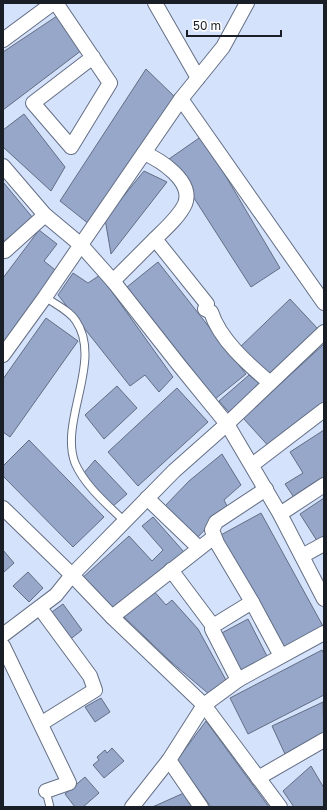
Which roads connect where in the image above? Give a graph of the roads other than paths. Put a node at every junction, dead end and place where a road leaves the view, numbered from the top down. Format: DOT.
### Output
graph roads {
  1 [pos="55,3"];
  2 [pos="155,3"];
  3 [pos="247,3"];
  4 [pos="3,40"];
  5 [pos="93,57"];
  6 [pos="198,78"];
  7 [pos="181,99"];
  8 [pos="144,153"];
  9 [pos="3,166"];
  10 [pos="45,214"];
  11 [pos="155,239"];
  12 [pos="81,245"];
  13 [pos="4,252"];
  14 [pos="114,281"];
  15 [pos="45,297"];
  16 [pos="324,303"];
  17 [pos="324,332"];
  18 [pos="3,355"];
  19 [pos="270,383"];
  20 [pos="324,410"];
  21 [pos="227,424"];
  22 [pos="252,465"];
  23 [pos="324,485"];
  24 [pos="266,489"];
  25 [pos="147,498"];
  26 [pos="280,514"];
  27 [pos="5,516"];
  28 [pos="124,521"];
  29 [pos="214,537"];
  30 [pos="324,544"];
  31 [pos="199,548"];
  32 [pos="302,556"];
  33 [pos="171,570"];
  34 [pos="72,575"];
  35 [pos="324,599"];
  36 [pos="252,602"];
  37 [pos="40,608"];
  38 [pos="112,617"];
  39 [pos="213,626"];
  40 [pos="324,633"];
  41 [pos="3,635"];
  42 [pos="3,646"];
  43 [pos="281,656"];
  44 [pos="238,680"];
  45 [pos="204,705"];
  46 [pos="42,724"];
  47 [pos="324,740"];
  48 [pos="169,760"];
  49 [pos="258,778"];
  50 [pos="46,791"];
  51 [pos="50,807"];
  52 [pos="132,807"];
  53 [pos="201,807"];
  54 [pos="280,807"];
  1 -- 4 [label="street"];
  1 -- 5 [label="street"];
  2 -- 6 [label="street"];
  3 -- 6 [label="street"];
  5 -- 5 [label="street"];
  6 -- 7 [label="street"];
  7 -- 8 [label="street"];
  7 -- 16 [label="street"];
  8 -- 11 [label="street"];
  8 -- 12 [label="street"];
  9 -- 10 [label="street"];
  10 -- 12 [label="street"];
  10 -- 13 [label="street"];
  11 -- 14 [label="street"];
  11 -- 19 [label="street"];
  12 -- 14 [label="street"];
  12 -- 15 [label="street"];
  14 -- 21 [label="street"];
  15 -- 18 [label="street"];
  15 -- 28 [label="lane"];
  17 -- 19 [label="street"];
  19 -- 21 [label="street"];
  20 -- 22 [label="street"];
  21 -- 22 [label="street"];
  21 -- 25 [label="street"];
  22 -- 24 [label="street"];
  23 -- 26 [label="street"];
  24 -- 26 [label="street"];
  24 -- 29 [label="street"];
  25 -- 28 [label="street"];
  25 -- 31 [label="street"];
  26 -- 32 [label="street"];
  27 -- 34 [label="street"];
  28 -- 34 [label="street"];
  29 -- 31 [label="street"];
  29 -- 36 [label="street"];
  30 -- 32 [label="street"];
  31 -- 33 [label="street"];
  32 -- 35 [label="street"];
  33 -- 38 [label="street"];
  33 -- 39 [label="street"];
  34 -- 37 [label="street"];
  34 -- 38 [label="street"];
  36 -- 39 [label="street"];
  36 -- 43 [label="street"];
  37 -- 41 [label="street"];
  37 -- 46 [label="street"];
  38 -- 45 [label="street"];
  39 -- 44 [label="street"];
  40 -- 43 [label="street"];
  42 -- 46 [label="street"];
  43 -- 44 [label="street"];
  44 -- 45 [label="street"];
  45 -- 48 [label="street"];
  45 -- 49 [label="street"];
  46 -- 50 [label="street"];
  47 -- 49 [label="street"];
  48 -- 52 [label="street"];
  48 -- 53 [label="street"];
  49 -- 54 [label="street"];
  50 -- 51 [label="lane"];
}
